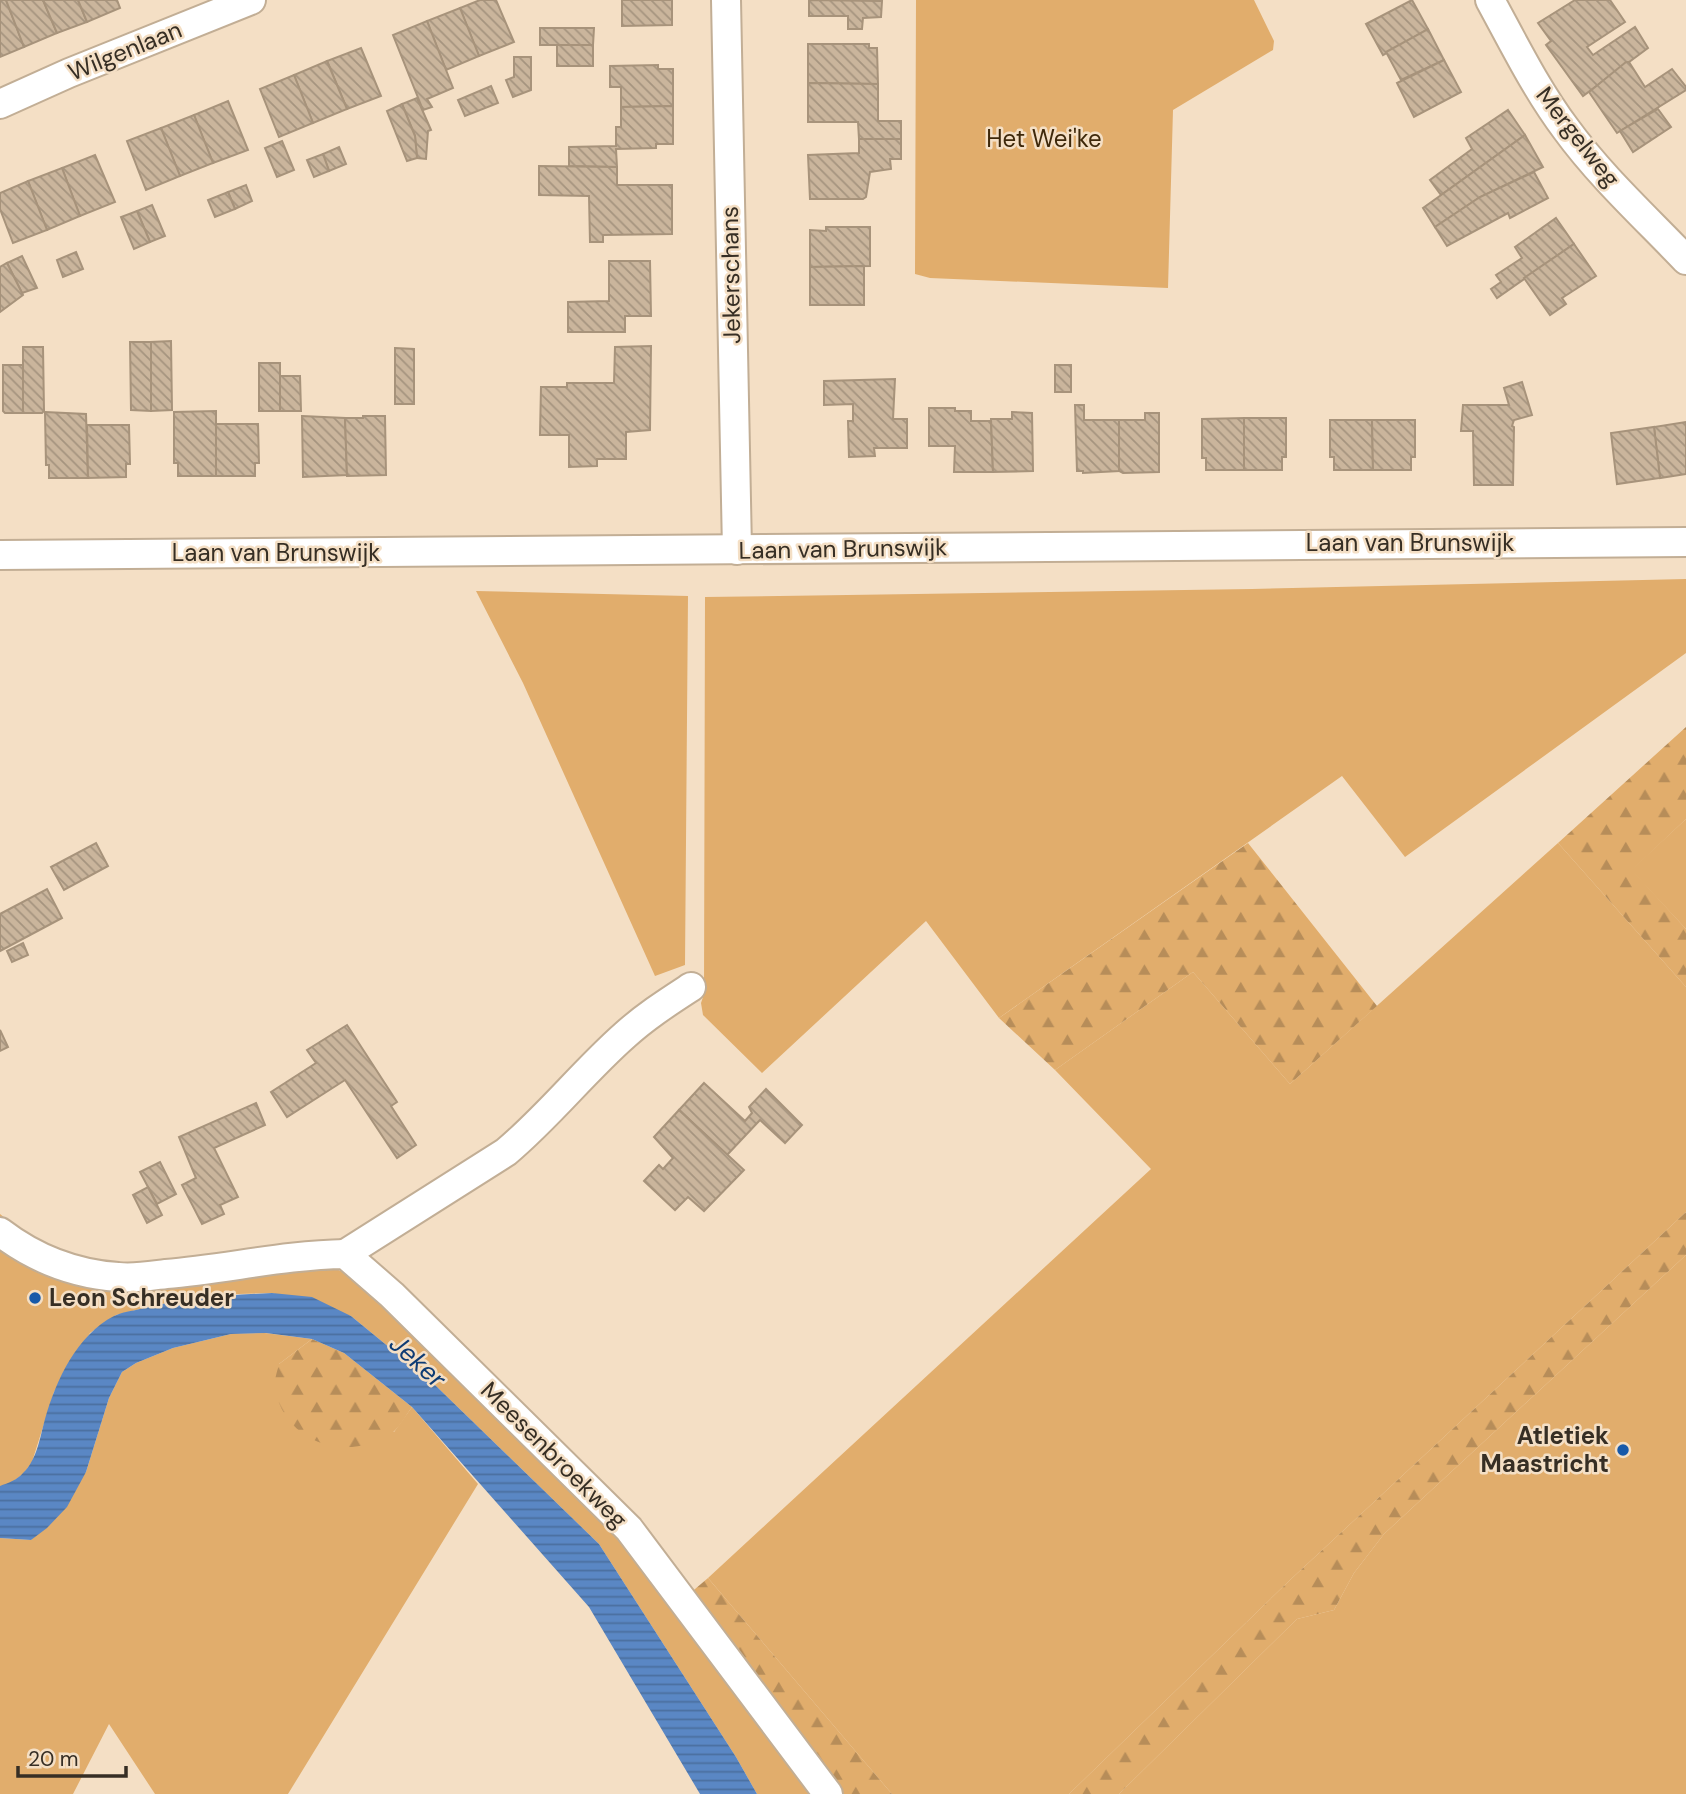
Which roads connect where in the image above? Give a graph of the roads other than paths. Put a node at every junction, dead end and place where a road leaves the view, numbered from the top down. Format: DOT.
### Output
graph roads {
  1 [pos="251,0"];
  2 [pos="726,0"];
  3 [pos="1490,0"];
  4 [pos="0,104"];
  5 [pos="1686,260"];
  6 [pos="1686,542"];
  7 [pos="737,550"];
  8 [pos="0,555"];
  9 [pos="691,987"];
  10 [pos="0,1232"];
  11 [pos="345,1254"];
  12 [pos="828,1794"];
  1 -- 4 [label="street, Wilgenlaan"];
  2 -- 7 [label="street, Jekerschans"];
  3 -- 5 [label="street, Mergelweg"];
  6 -- 7 [label="street, Laan van Brunswijk"];
  7 -- 8 [label="street, Laan van Brunswijk"];
  9 -- 11 [label="street"];
  10 -- 11 [label="street"];
  11 -- 12 [label="street, Meesenbroekweg"];
}
